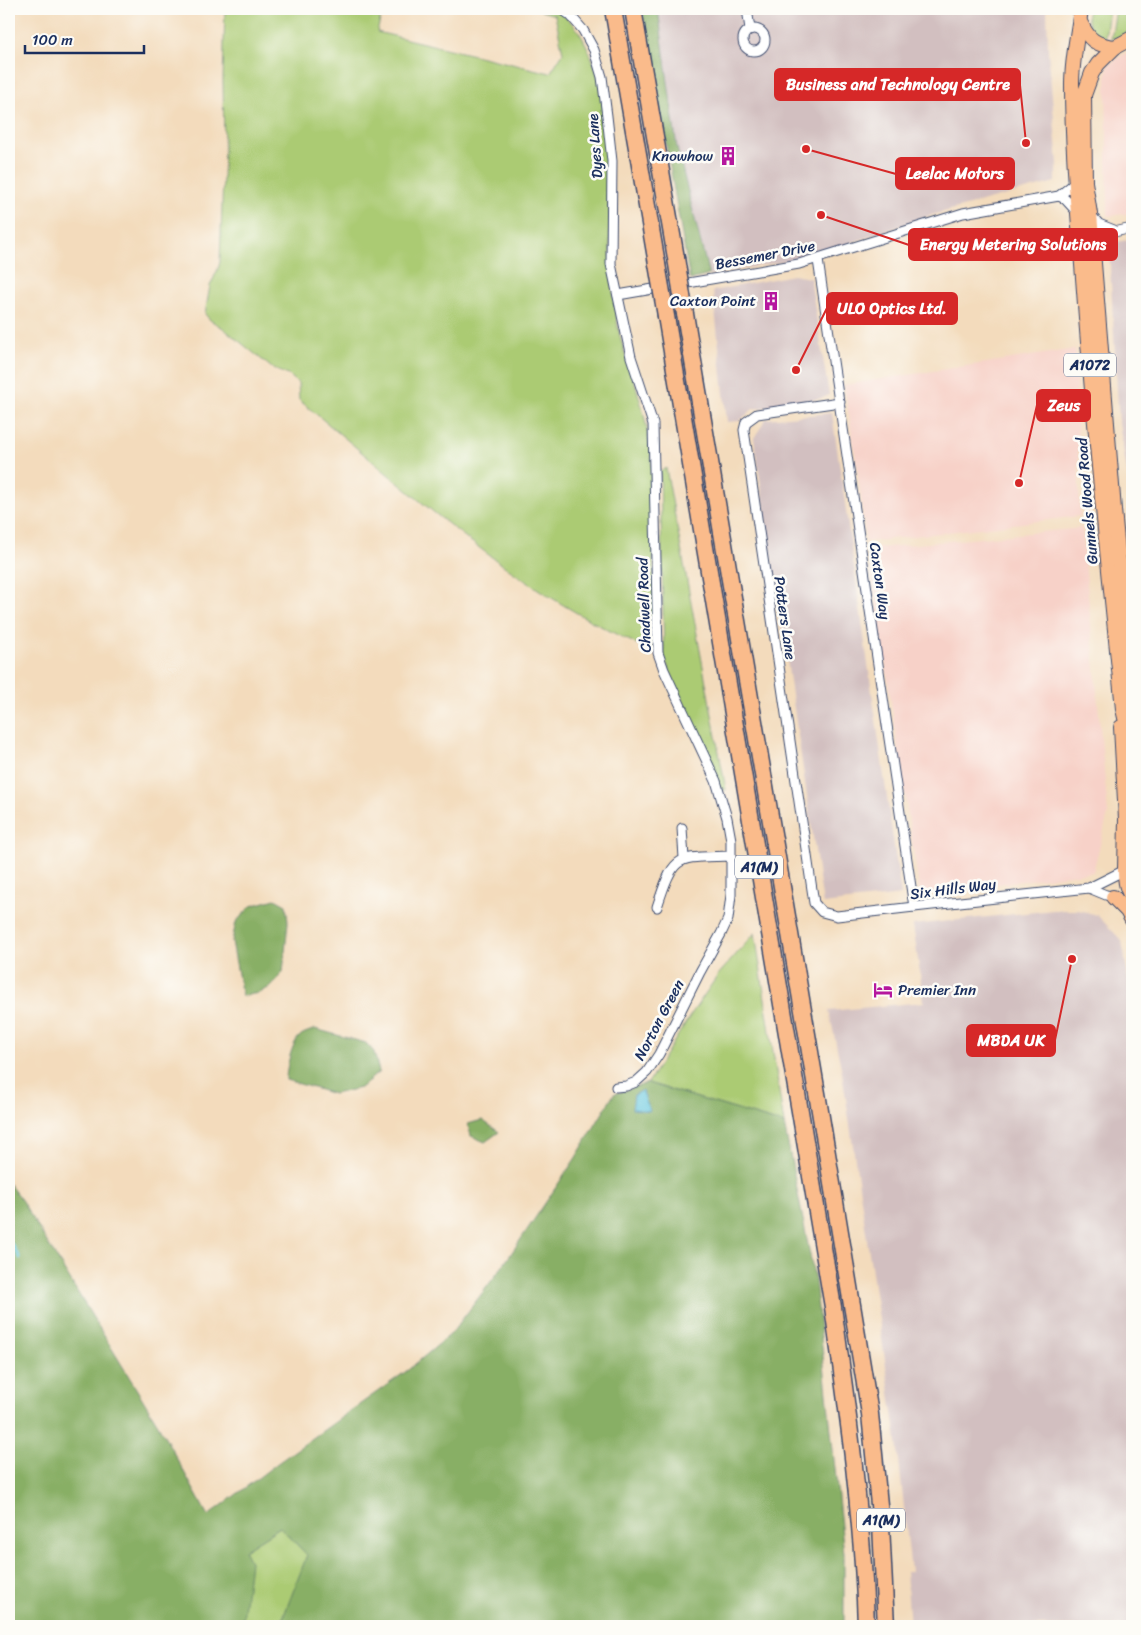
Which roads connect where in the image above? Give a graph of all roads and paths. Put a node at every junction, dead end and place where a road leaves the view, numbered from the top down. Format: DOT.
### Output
graph roads {
  1 [pos="561,9"];
  2 [pos="613,9"];
  3 [pos="633,9"];
  4 [pos="747,9"];
  5 [pos="1081,15"];
  6 [pos="750,29"];
  7 [pos="1132,38"];
  8 [pos="1115,47"];
  9 [pos="1076,182"];
  10 [pos="1059,196"];
  11 [pos="1084,214"];
  12 [pos="1132,228"];
  13 [pos="1114,230"];
  14 [pos="1093,247"];
  15 [pos="818,260"];
  16 [pos="618,294"];
  17 [pos="840,402"];
  18 [pos="1132,692"];
  19 [pos="1123,709"];
  20 [pos="1132,748"];
  21 [pos="682,828"];
  22 [pos="731,856"];
  23 [pos="684,858"];
  24 [pos="1129,869"];
  25 [pos="1088,888"];
  26 [pos="1113,896"];
  27 [pos="1132,898"];
  28 [pos="657,907"];
  29 [pos="914,908"];
  30 [pos="822,912"];
  31 [pos="1132,920"];
  32 [pos="707,959"];
  33 [pos="616,1087"];
  34 [pos="866,1626"];
  35 [pos="886,1626"];
  1 -- 16 [label="street, Dyes Lane"];
  2 -- 34 [label="highway, A1(M), bridge"];
  3 -- 35 [label="highway, A1(M), bridge"];
  4 -- 6 [label="street"];
  5 -- 8 [label="main road, Gunnels Wood Road / A1072"];
  5 -- 9 [label="main road, Gunnels Wood Road / A1072"];
  7 -- 8 [label="main road, Gunnels Wood Road / A1072"];
  8 -- 11 [label="main road, Gunnels Wood Road / A1072"];
  9 -- 10 [label="street, Bessemer Drive"];
  9 -- 11 [label="main road, Gunnels Wood Road / A1072"];
  10 -- 11 [label="street"];
  10 -- 15 [label="street, Bessemer Drive"];
  11 -- 13 [label="street"];
  11 -- 14 [label="main road, Gunnels Wood Road / A1072"];
  11 -- 19 [label="main road, Gunnels Wood Road / A1072"];
  12 -- 13 [label="street"];
  13 -- 14 [label="street"];
  14 -- 18 [label="main road, Gunnels Wood Road / A1072"];
  15 -- 16 [label="street, Bessemer Drive"];
  15 -- 17 [label="street, Caxton Way"];
  16 -- 22 [label="street, Chadwell Road"];
  17 -- 29 [label="street, Caxton Way"];
  17 -- 30 [label="street, Potters Lane"];
  19 -- 20 [label="main road, Gunnels Wood Road / A1072"];
  19 -- 24 [label="main road, Gunnels Wood Road / A1072"];
  21 -- 23 [label="street"];
  22 -- 23 [label="street"];
  22 -- 32 [label="street, Chadwell Road"];
  23 -- 28 [label="street"];
  24 -- 25 [label="street, Six Hills Way"];
  24 -- 27 [label="main road, Gunnels Wood Road / A1072"];
  25 -- 26 [label="street, Six Hills Way"];
  25 -- 29 [label="street, Six Hills Way"];
  26 -- 27 [label="street, Six Hills Way"];
  26 -- 31 [label="main road"];
  29 -- 30 [label="street, Six Hills Way"];
  32 -- 33 [label="street, Norton Green"];
}
